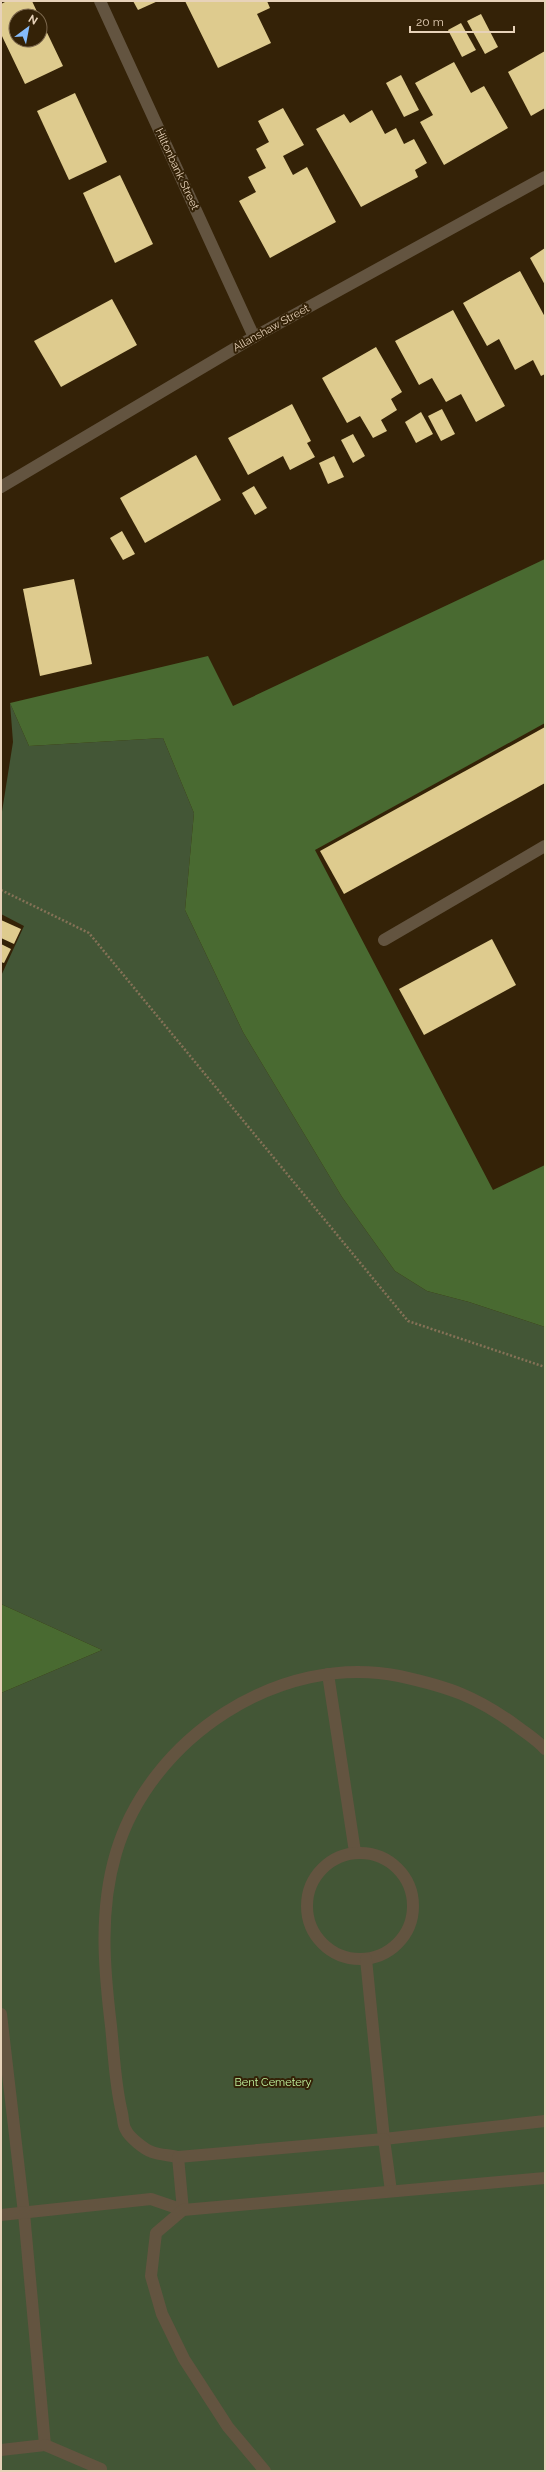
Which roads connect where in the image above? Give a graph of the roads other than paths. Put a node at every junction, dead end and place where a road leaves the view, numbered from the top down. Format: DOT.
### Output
graph roads {
  1 [pos="100,1"];
  2 [pos="545,177"];
  3 [pos="254,337"];
  4 [pos="1,486"];
  5 [pos="545,846"];
  6 [pos="384,940"];
  7 [pos="328,1674"];
  8 [pos="545,1749"];
  9 [pos="355,1852"];
  10 [pos="366,1959"];
  11 [pos="1,2014"];
  12 [pos="545,2121"];
  13 [pos="384,2139"];
  14 [pos="178,2157"];
  15 [pos="545,2178"];
  16 [pos="391,2191"];
  17 [pos="183,2210"];
  18 [pos="24,2212"];
  19 [pos="1,2215"];
  20 [pos="45,2445"];
  21 [pos="1,2450"];
  22 [pos="101,2469"];
  23 [pos="265,2471"];
  1 -- 3 [label="street, Hiltonbank Street"];
  2 -- 3 [label="street, Allanshaw Street"];
  3 -- 4 [label="street, Allanshaw Street"];
  5 -- 6 [label="street"];
  7 -- 8 [label="street"];
  7 -- 9 [label="street"];
  7 -- 14 [label="street"];
  9 -- 10 [label="street"];
  9 -- 10 [label="street"];
  10 -- 13 [label="street"];
  11 -- 18 [label="street"];
  12 -- 13 [label="street"];
  13 -- 14 [label="street"];
  13 -- 16 [label="street"];
  14 -- 17 [label="street"];
  15 -- 16 [label="street"];
  16 -- 17 [label="street"];
  17 -- 18 [label="street"];
  17 -- 23 [label="street"];
  18 -- 19 [label="street"];
  18 -- 20 [label="street"];
  20 -- 21 [label="street"];
  20 -- 22 [label="street"];
}
